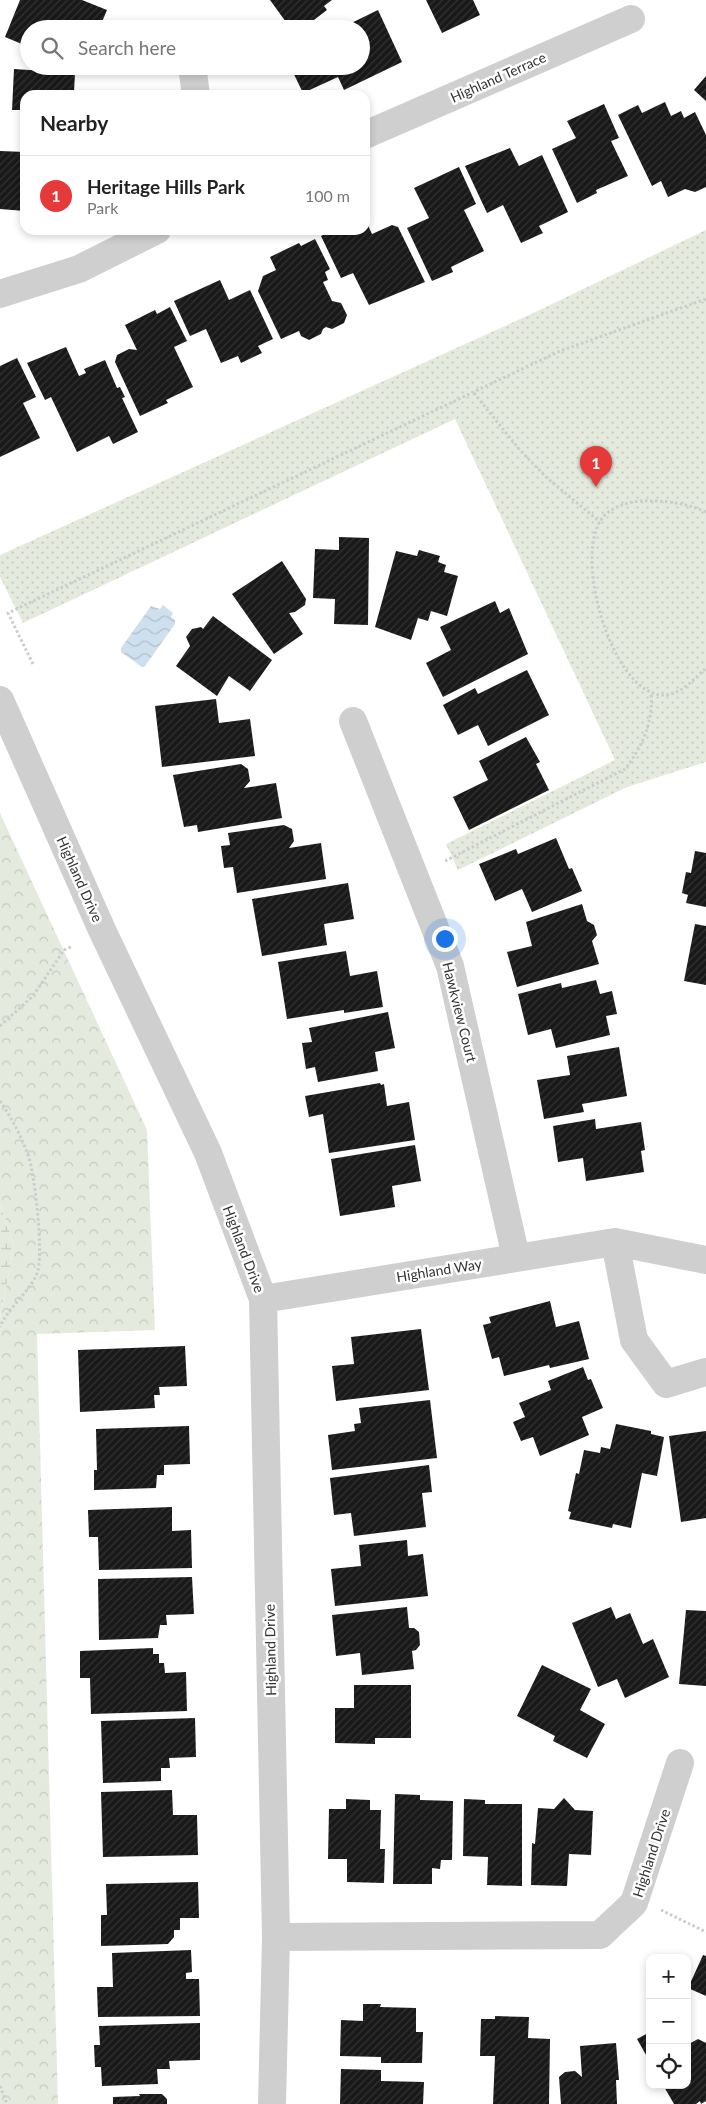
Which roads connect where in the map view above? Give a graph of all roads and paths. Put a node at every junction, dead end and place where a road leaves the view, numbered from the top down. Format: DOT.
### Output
graph roads {
  1 [pos="631,19"];
  2 [pos="193,75"];
  3 [pos="195,90"];
  4 [pos="370,133"];
  5 [pos="147,235"];
  6 [pos="0,294"];
  7 [pos="706,299"];
  8 [pos="474,394"];
  9 [pos="706,512"];
  10 [pos="600,522"];
  11 [pos="33,664"];
  12 [pos="706,668"];
  13 [pos="651,693"];
  14 [pos="0,700"];
  15 [pos="353,721"];
  16 [pos="445,861"];
  17 [pos="73,946"];
  18 [pos="0,1026"];
  19 [pos="0,1101"];
  20 [pos="615,1242"];
  21 [pos="516,1257"];
  22 [pos="706,1260"];
  23 [pos="263,1299"];
  24 [pos="0,1327"];
  25 [pos="706,1372"];
  26 [pos="680,1763"];
  27 [pos="636,1897"];
  28 [pos="706,1932"];
  29 [pos="276,1937"];
  30 [pos="0,2086"];
  31 [pos="8,2104"];
  32 [pos="272,2104"];
  1 -- 4 [label="street, Highland Terrace"];
  2 -- 3 [label="street"];
  5 -- 6 [label="street"];
  7 -- 8 [label="path"];
  8 -- 10 [label="path"];
  8 -- 11 [label="path"];
  9 -- 10 [label="path"];
  10 -- 13 [label="path"];
  12 -- 13 [label="path"];
  13 -- 16 [label="path"];
  14 -- 23 [label="street, Highland Drive"];
  15 -- 21 [label="street, Hawkview Court"];
  17 -- 18 [label="path"];
  19 -- 24 [label="path"];
  20 -- 21 [label="street, Highland Way"];
  20 -- 22 [label="street, Highland Way"];
  20 -- 25 [label="street"];
  21 -- 23 [label="street, Highland Way"];
  23 -- 29 [label="street, Highland Drive"];
  26 -- 27 [label="street, Highland Drive"];
  27 -- 28 [label="path"];
  27 -- 29 [label="street, Highland Drive"];
  29 -- 32 [label="street, Highland Drive"];
  30 -- 31 [label="path"];
}
